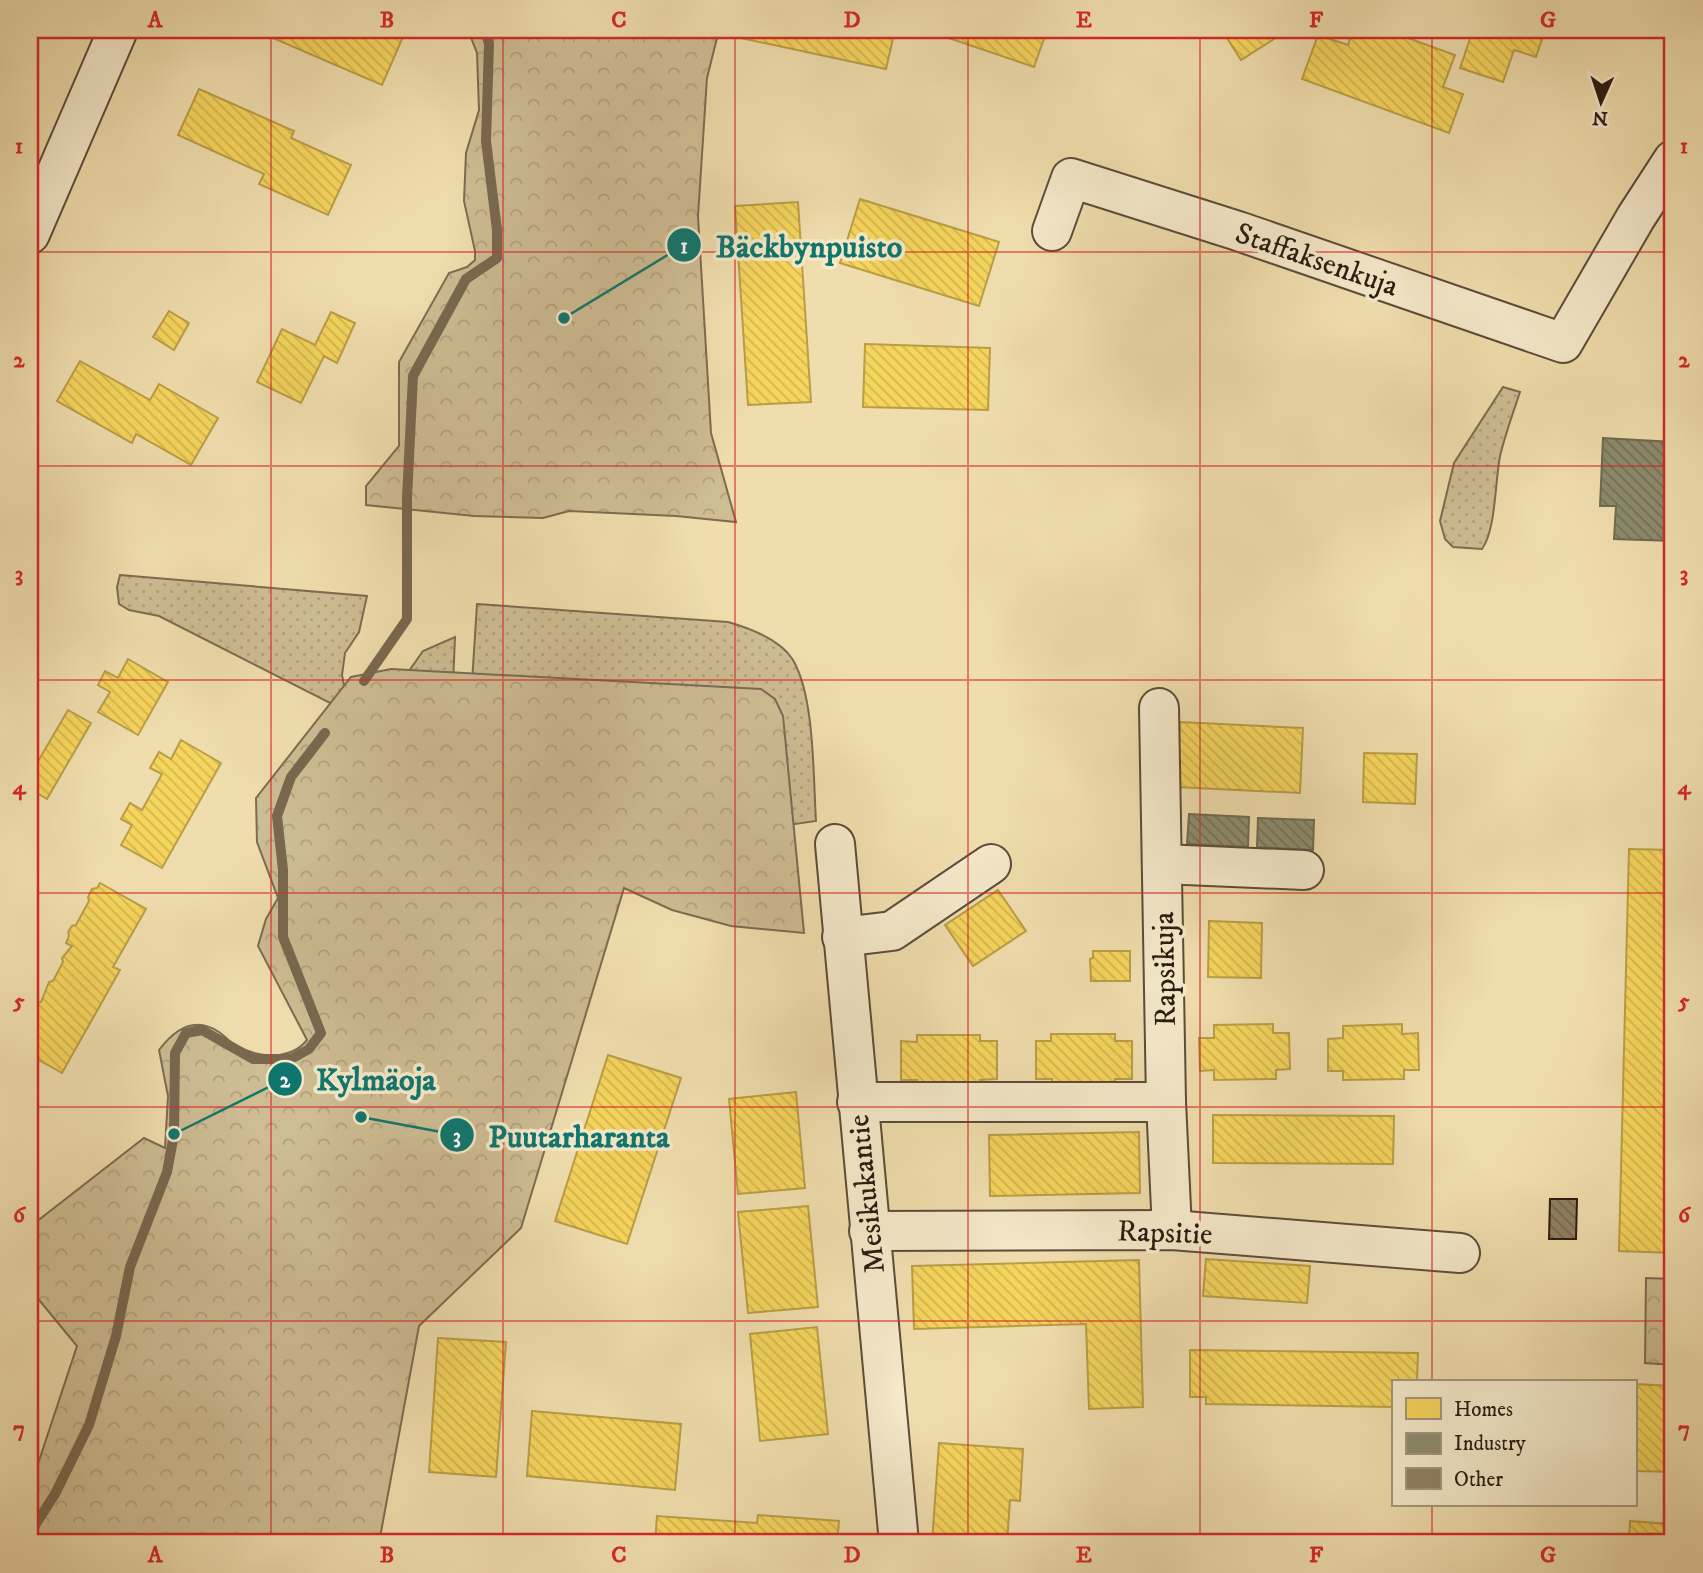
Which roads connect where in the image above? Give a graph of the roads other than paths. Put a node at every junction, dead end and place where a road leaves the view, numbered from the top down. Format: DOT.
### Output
graph roads {
  1 [pos="118,30"];
  2 [pos="1673,160"];
  3 [pos="1052,231"];
  4 [pos="30,233"];
  5 [pos="1159,708"];
  6 [pos="835,844"];
  7 [pos="1162,846"];
  8 [pos="991,864"];
  9 [pos="1304,870"];
  10 [pos="842,937"];
  11 [pos="857,1102"];
  12 [pos="1166,1102"];
  13 [pos="1172,1230"];
  14 [pos="870,1231"];
  15 [pos="1460,1253"];
  16 [pos="899,1543"];
  1 -- 4 [label="street"];
  2 -- 3 [label="street, Staffaksenkuja"];
  5 -- 7 [label="street, Rapsikuja"];
  6 -- 10 [label="street, Mesikukantie"];
  7 -- 9 [label="street"];
  7 -- 12 [label="street, Rapsikuja"];
  8 -- 10 [label="street"];
  10 -- 11 [label="street, Mesikukantie"];
  11 -- 12 [label="street"];
  11 -- 14 [label="street, Mesikukantie"];
  12 -- 13 [label="street, Rapsikuja"];
  13 -- 14 [label="street, Rapsitie"];
  13 -- 15 [label="street, Rapsitie"];
  14 -- 16 [label="street, Mesikukantie"];
}
